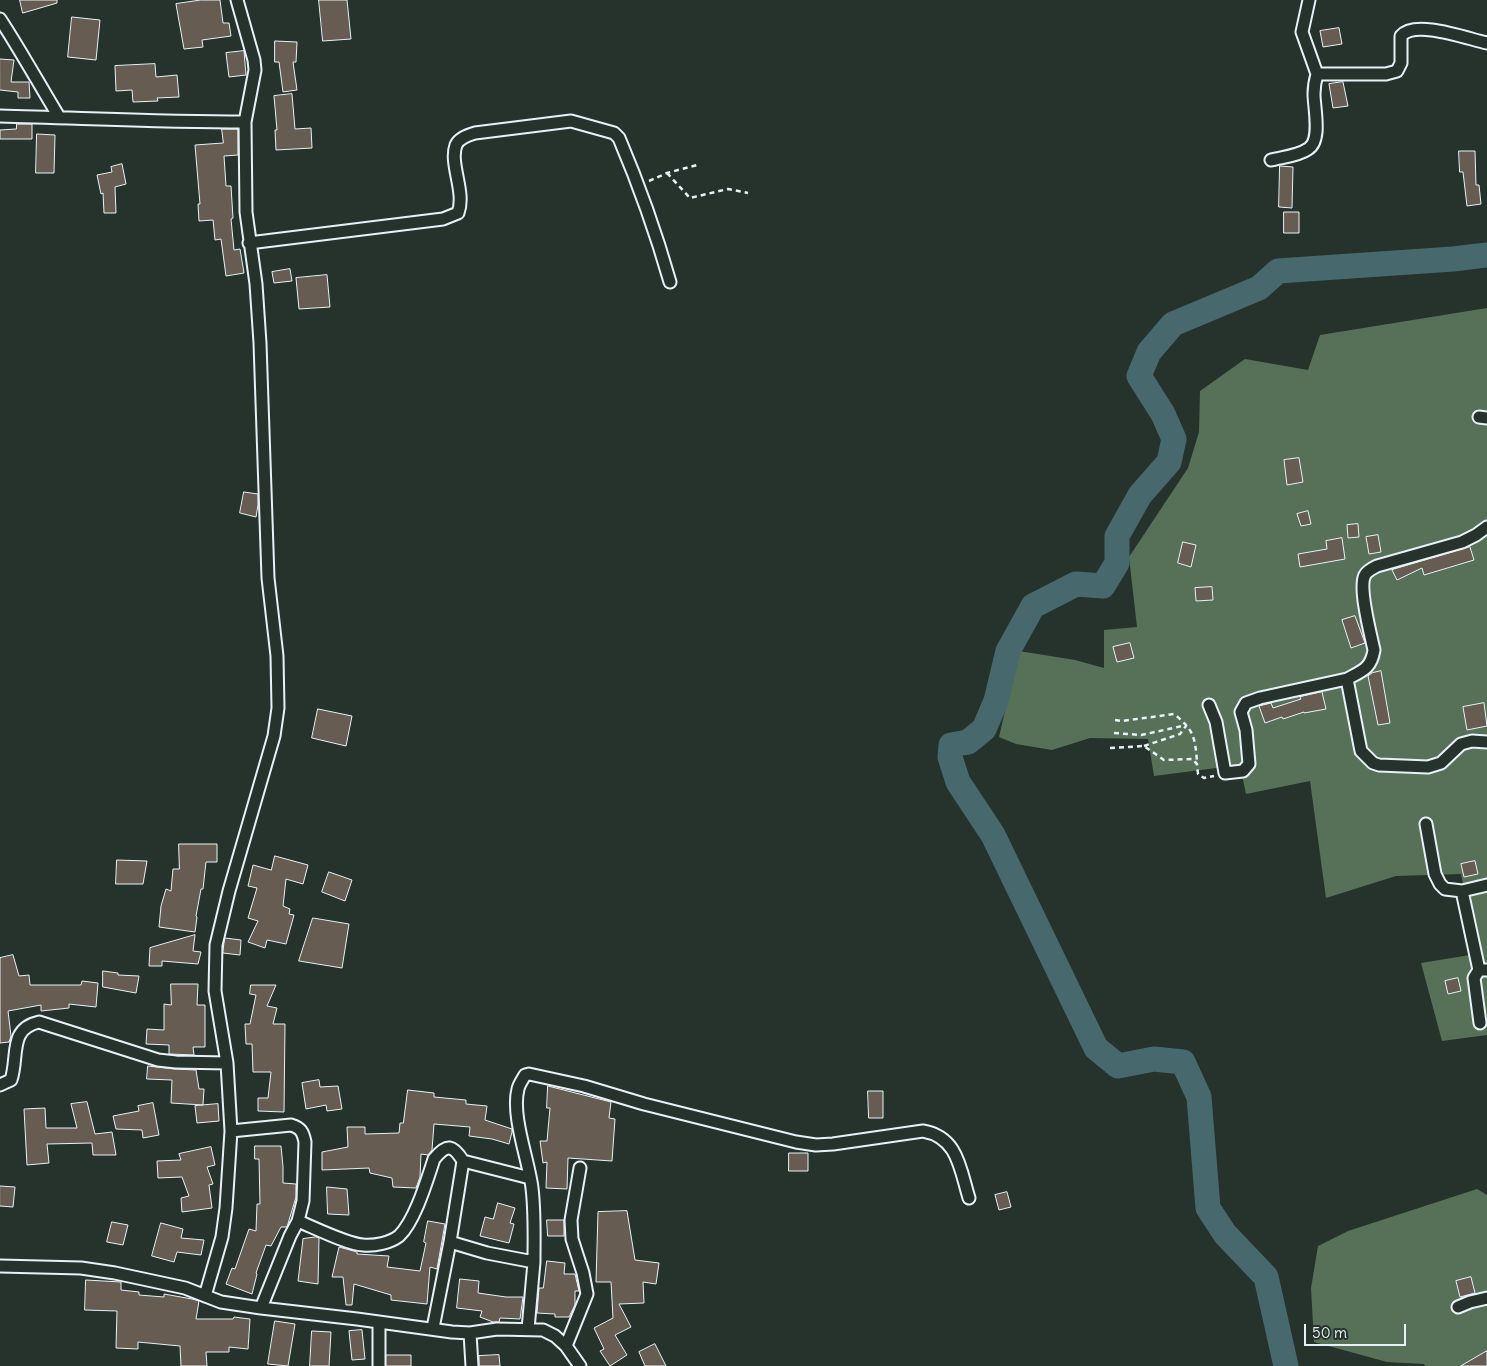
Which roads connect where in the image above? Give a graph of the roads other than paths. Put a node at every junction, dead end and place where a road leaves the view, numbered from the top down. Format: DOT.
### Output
graph roads {
  1 [pos="237,0"];
  2 [pos="1310,0"];
  3 [pos="0,19"];
  4 [pos="1487,43"];
  5 [pos="1317,74"];
  6 [pos="0,116"];
  7 [pos="60,117"];
  8 [pos="245,122"];
  9 [pos="1271,160"];
  10 [pos="249,243"];
  11 [pos="670,282"];
  12 [pos="1487,526"];
  13 [pos="1346,679"];
  14 [pos="1209,705"];
  15 [pos="1487,742"];
  16 [pos="1426,824"];
  17 [pos="1487,885"];
  18 [pos="1462,890"];
  19 [pos="1483,970"];
  20 [pos="1480,1024"];
  21 [pos="227,1063"];
  22 [pos="0,1085"];
  23 [pos="231,1131"];
  24 [pos="463,1161"];
  25 [pos="580,1168"];
  26 [pos="530,1178"];
  27 [pos="969,1198"];
  28 [pos="298,1221"];
  29 [pos="450,1242"];
  30 [pos="534,1262"];
  31 [pos="0,1266"];
  32 [pos="205,1296"];
  33 [pos="1487,1298"];
  34 [pos="1458,1307"];
  35 [pos="260,1308"];
  36 [pos="379,1322"];
  37 [pos="433,1328"];
  38 [pos="528,1329"];
  39 [pos="470,1333"];
  40 [pos="566,1346"];
  41 [pos="379,1366"];
  42 [pos="472,1366"];
  43 [pos="580,1366"];
  1 -- 8 [label="street"];
  2 -- 5 [label="street"];
  3 -- 7 [label="street"];
  4 -- 5 [label="street"];
  5 -- 9 [label="street"];
  6 -- 7 [label="street"];
  7 -- 8 [label="street"];
  8 -- 10 [label="street"];
  10 -- 11 [label="street"];
  10 -- 21 [label="street"];
  12 -- 13 [label="street"];
  13 -- 14 [label="street"];
  13 -- 15 [label="street"];
  16 -- 18 [label="street"];
  17 -- 18 [label="street"];
  18 -- 19 [label="street"];
  19 -- 20 [label="street"];
  21 -- 22 [label="street"];
  21 -- 23 [label="street"];
  23 -- 28 [label="street"];
  23 -- 32 [label="street"];
  24 -- 26 [label="street"];
  24 -- 28 [label="street"];
  24 -- 29 [label="street"];
  25 -- 40 [label="street"];
  26 -- 27 [label="street"];
  26 -- 30 [label="street"];
  28 -- 35 [label="street"];
  29 -- 30 [label="street"];
  29 -- 37 [label="street"];
  30 -- 38 [label="street"];
  31 -- 32 [label="street"];
  32 -- 35 [label="street"];
  33 -- 34 [label="street"];
  35 -- 36 [label="street"];
  36 -- 37 [label="street"];
  36 -- 41 [label="street"];
  37 -- 39 [label="street"];
  38 -- 39 [label="street"];
  38 -- 40 [label="street"];
  39 -- 42 [label="street"];
  40 -- 43 [label="street"];
}
